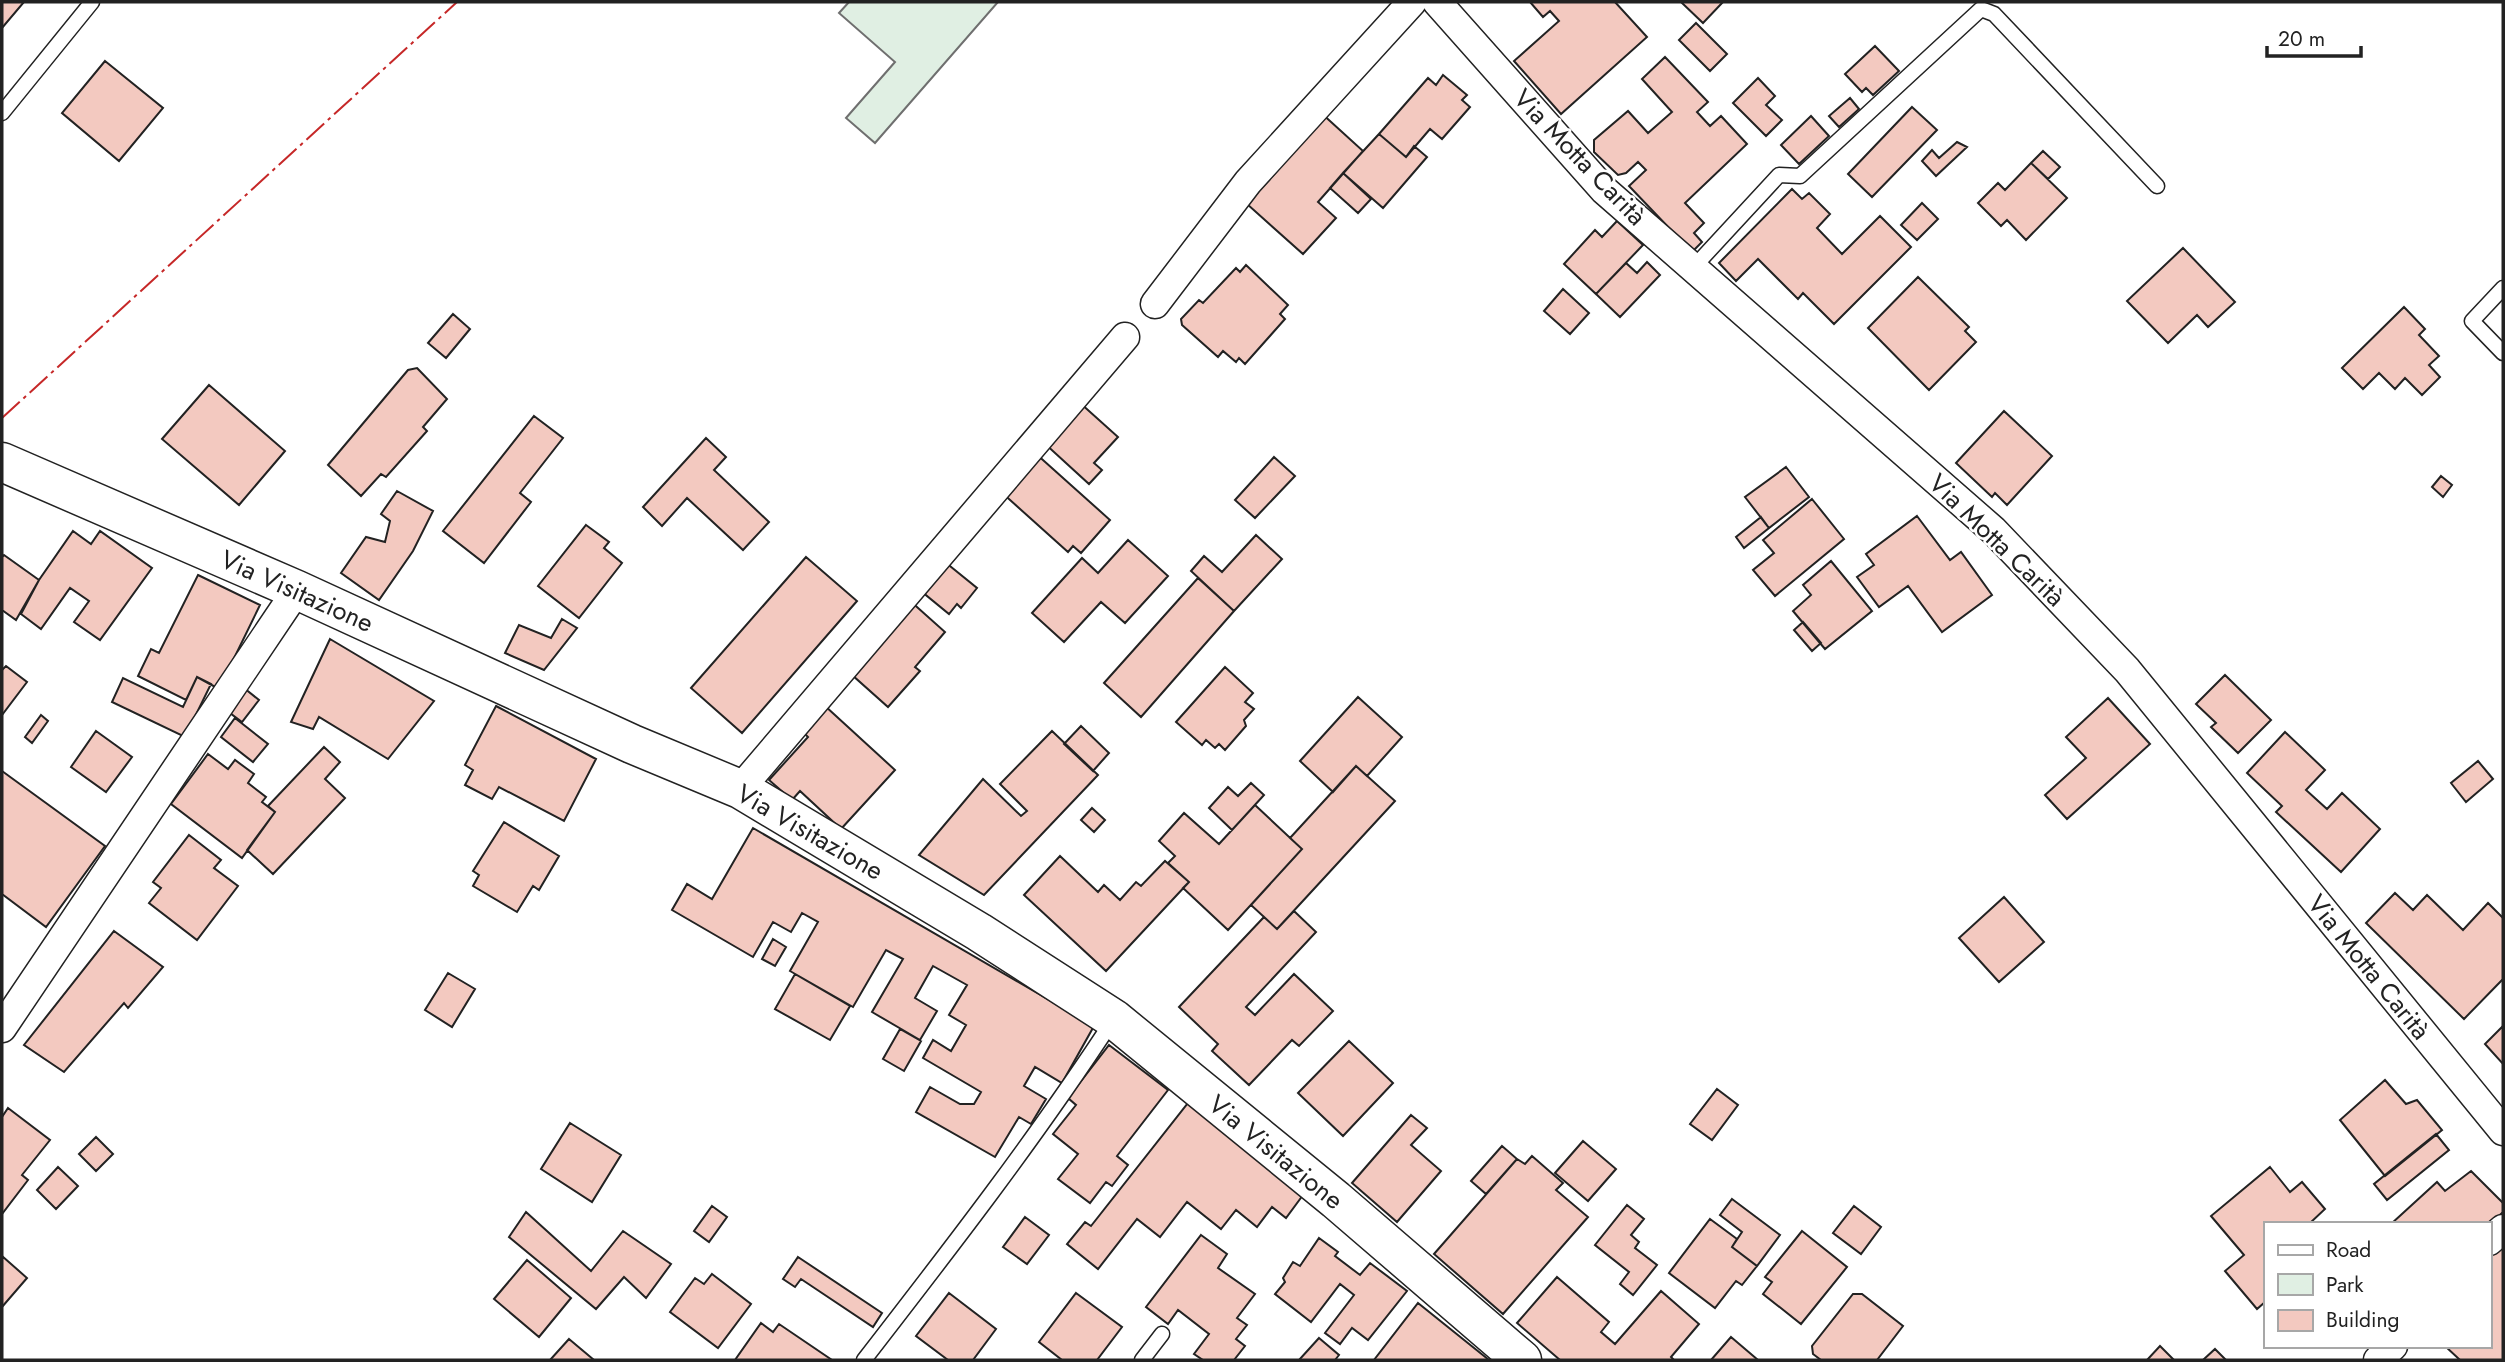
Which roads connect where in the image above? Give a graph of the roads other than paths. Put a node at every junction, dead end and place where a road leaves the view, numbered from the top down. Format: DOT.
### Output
graph roads {
  1 [pos="92,2"];
  2 [pos="1412,2"];
  3 [pos="1437,2"];
  4 [pos="2,113"];
  5 [pos="2157,186"];
  6 [pos="1693,268"];
  7 [pos="2503,288"];
  8 [pos="1155,304"];
  9 [pos="1125,337"];
  10 [pos="2503,353"];
  11 [pos="2,462"];
  12 [pos="297,590"];
  13 [pos="740,789"];
  14 [pos="1114,1019"];
  15 [pos="2,1028"];
  16 [pos="2503,1131"];
  17 [pos="1162,1334"];
  18 [pos="2391,1348"];
  19 [pos="864,1360"];
  20 [pos="1142,1360"];
  21 [pos="1522,1360"];
  22 [pos="2378,1360"];
  1 -- 4 [label="lane"];
  2 -- 8 [label="street"];
  3 -- 6 [label="street, Via Motta Carità"];
  5 -- 6 [label="lane"];
  6 -- 16 [label="street, Via Motta Carità"];
  7 -- 10 [label="lane"];
  9 -- 13 [label="street"];
  11 -- 12 [label="street, Via Visitazione"];
  12 -- 13 [label="street, Via Visitazione"];
  12 -- 15 [label="street"];
  13 -- 14 [label="street, Via Visitazione"];
  14 -- 19 [label="lane"];
  14 -- 21 [label="street, Via Visitazione"];
  17 -- 20 [label="lane"];
  18 -- 22 [label="street"];
}
